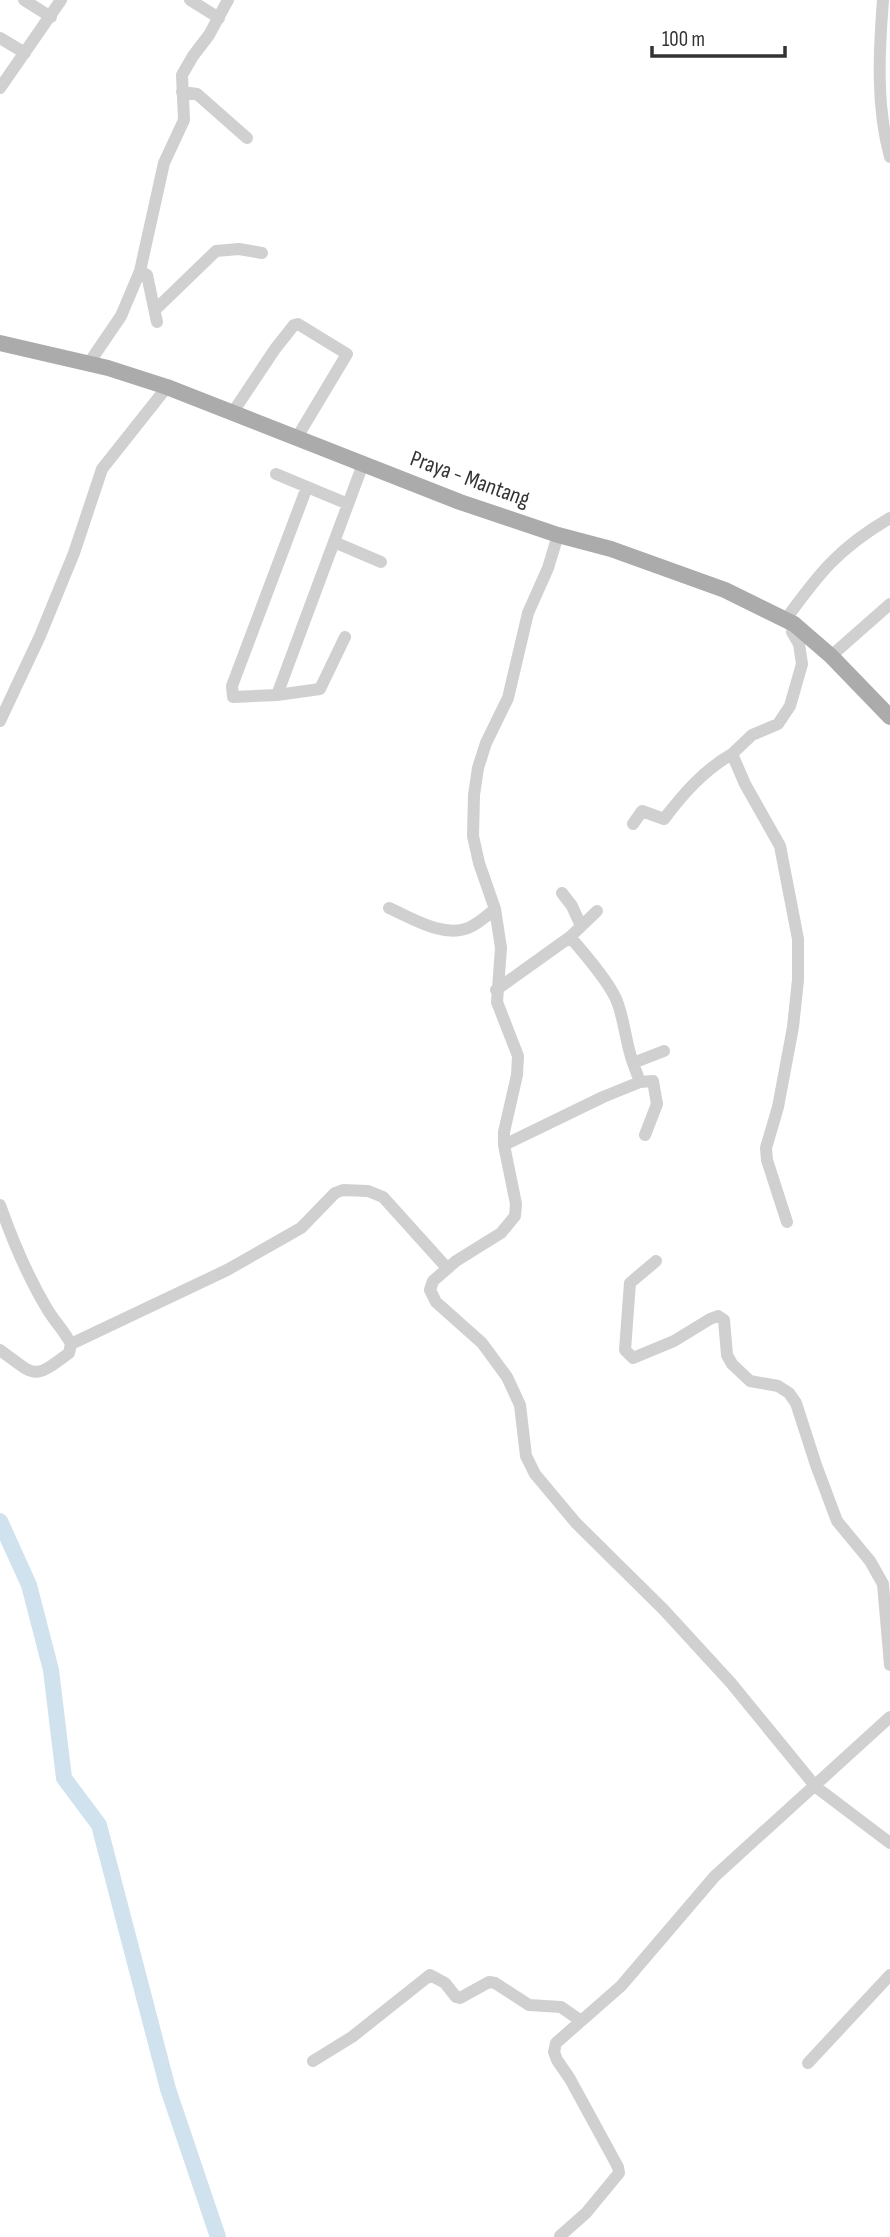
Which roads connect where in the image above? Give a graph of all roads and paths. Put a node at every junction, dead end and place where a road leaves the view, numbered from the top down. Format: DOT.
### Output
graph roads {
  1 [pos="24,0"];
  2 [pos="61,0"];
  3 [pos="190,0"];
  4 [pos="228,0"];
  5 [pos="883,0"];
  6 [pos="51,17"];
  7 [pos="219,18"];
  8 [pos="0,37"];
  9 [pos="25,53"];
  10 [pos="0,88"];
  11 [pos="182,92"];
  12 [pos="247,138"];
  13 [pos="890,157"];
  14 [pos="262,253"];
  15 [pos="140,271"];
  16 [pos="0,343"];
  17 [pos="89,363"];
  18 [pos="167,387"];
  19 [pos="233,412"];
  20 [pos="296,439"];
  21 [pos="363,464"];
  22 [pos="276,474"];
  23 [pos="307,487"];
  24 [pos="348,504"];
  25 [pos="890,518"];
  26 [pos="558,535"];
  27 [pos="334,542"];
  28 [pos="381,562"];
  29 [pos="890,604"];
  30 [pos="790,621"];
  31 [pos="345,637"];
  32 [pos="831,656"];
  33 [pos="277,695"];
  34 [pos="890,717"];
  35 [pos="0,721"];
  36 [pos="732,754"];
  37 [pos="633,824"];
  38 [pos="562,893"];
  39 [pos="389,908"];
  40 [pos="495,909"];
  41 [pos="597,911"];
  42 [pos="581,926"];
  43 [pos="570,937"];
  44 [pos="496,990"];
  45 [pos="664,1051"];
  46 [pos="634,1063"];
  47 [pos="640,1082"];
  48 [pos="645,1135"];
  49 [pos="504,1145"];
  50 [pos="0,1205"];
  51 [pos="787,1222"];
  52 [pos="656,1261"];
  53 [pos="447,1268"];
  54 [pos="71,1343"];
  55 [pos="0,1350"];
  56 [pos="890,1665"];
  57 [pos="890,1717"];
  58 [pos="816,1787"];
  59 [pos="890,1843"];
  60 [pos="890,1975"];
  61 [pos="581,2021"];
  62 [pos="313,2062"];
  63 [pos="808,2063"];
  64 [pos="560,2236"];
  1 -- 6 [label="street"];
  2 -- 6 [label="street"];
  3 -- 7 [label="street"];
  4 -- 7 [label="street"];
  5 -- 13 [label="street"];
  6 -- 9 [label="street"];
  7 -- 11 [label="street"];
  8 -- 9 [label="street"];
  9 -- 10 [label="street"];
  11 -- 12 [label="street"];
  11 -- 15 [label="street"];
  14 -- 15 [label="street"];
  15 -- 17 [label="street"];
  16 -- 17 [label="main road, Praya - Mantang"];
  17 -- 18 [label="main road, Praya - Mantang"];
  18 -- 19 [label="main road, Praya - Mantang"];
  18 -- 35 [label="street"];
  19 -- 20 [label="main road, Praya - Mantang"];
  19 -- 20 [label="street"];
  20 -- 21 [label="main road, Praya - Mantang"];
  21 -- 24 [label="street"];
  21 -- 26 [label="main road, Praya - Mantang"];
  22 -- 23 [label="street"];
  23 -- 24 [label="street"];
  23 -- 33 [label="street"];
  24 -- 27 [label="street"];
  25 -- 30 [label="street"];
  26 -- 30 [label="main road, Praya - Mantang"];
  26 -- 40 [label="street"];
  27 -- 28 [label="street"];
  27 -- 33 [label="street"];
  29 -- 32 [label="street"];
  30 -- 32 [label="main road, Praya - Mantang"];
  30 -- 36 [label="street"];
  31 -- 33 [label="street"];
  32 -- 34 [label="main road, Praya - Mantang"];
  36 -- 37 [label="street"];
  36 -- 51 [label="street"];
  38 -- 42 [label="street"];
  39 -- 40 [label="street"];
  40 -- 44 [label="street"];
  41 -- 42 [label="street"];
  42 -- 43 [label="street"];
  43 -- 44 [label="street"];
  43 -- 46 [label="street"];
  44 -- 49 [label="street"];
  45 -- 46 [label="street"];
  46 -- 47 [label="street"];
  47 -- 48 [label="street"];
  47 -- 49 [label="street"];
  49 -- 53 [label="street"];
  50 -- 54 [label="street"];
  52 -- 56 [label="street"];
  53 -- 54 [label="street"];
  53 -- 58 [label="street"];
  54 -- 55 [label="street"];
  57 -- 58 [label="street"];
  58 -- 59 [label="street"];
  58 -- 61 [label="street"];
  60 -- 63 [label="street"];
  61 -- 62 [label="street"];
  61 -- 64 [label="street"];
}
